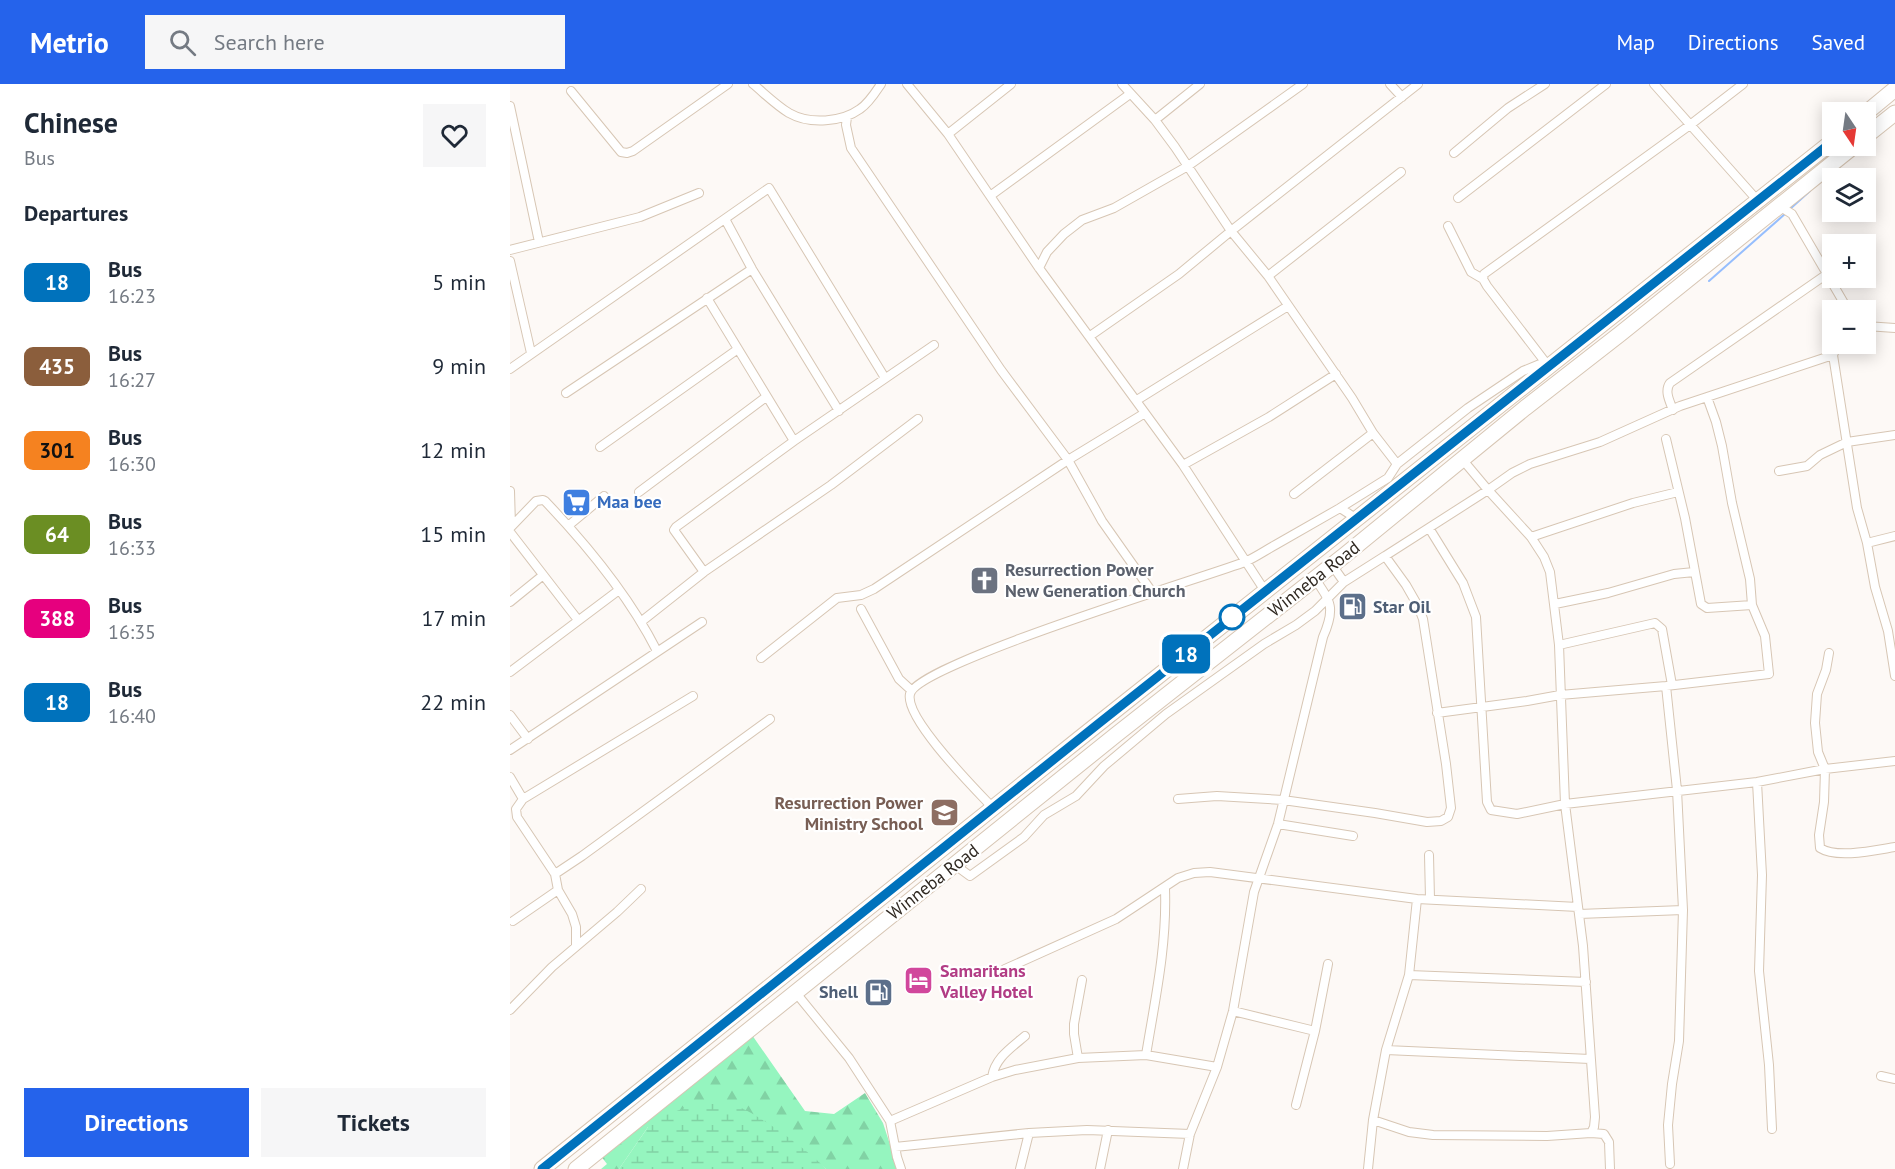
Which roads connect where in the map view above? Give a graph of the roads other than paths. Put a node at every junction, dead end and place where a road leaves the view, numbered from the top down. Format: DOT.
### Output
graph roads {
  1 [pos="728,84"];
  2 [pos="753,84"];
  3 [pos="881,84"];
  4 [pos="907,84"];
  5 [pos="1011,84"];
  6 [pos="1122,84"];
  7 [pos="1200,84"];
  8 [pos="1303,84"];
  9 [pos="1390,84"];
  10 [pos="1418,84"];
  11 [pos="1545,84"];
  12 [pos="1606,84"];
  13 [pos="1654,84"];
  14 [pos="1743,84"];
  15 [pos="1895,89"];
  16 [pos="571,91"];
  17 [pos="1130,94"];
  18 [pos="1402,97"];
  19 [pos="1876,105"];
  20 [pos="510,106"];
  21 [pos="1895,113"];
  22 [pos="847,117"];
  23 [pos="1155,120"];
  24 [pos="1690,125"];
  25 [pos="1876,128"];
  26 [pos="948,134"];
  27 [pos="1822,150"];
  28 [pos="1454,153"];
  29 [pos="1841,156"];
  30 [pos="1188,166"];
  31 [pos="1401,172"];
  32 [pos="699,193"];
  33 [pos="990,196"];
  34 [pos="1458,198"];
  35 [pos="1758,201"];
  36 [pos="1775,207"];
  37 [pos="725,219"];
  38 [pos="1448,226"];
  39 [pos="1231,231"];
  40 [pos="539,242"];
  41 [pos="510,250"];
  42 [pos="510,261"];
  43 [pos="1822,265"];
  44 [pos="1039,268"];
  45 [pos="752,269"];
  46 [pos="1268,276"];
  47 [pos="1822,277"];
  48 [pos="1483,279"];
  49 [pos="707,298"];
  50 [pos="1288,306"];
  51 [pos="1876,327"];
  52 [pos="1895,328"];
  53 [pos="1090,336"];
  54 [pos="934,345"];
  55 [pos="738,350"];
  56 [pos="531,353"];
  57 [pos="1833,355"];
  58 [pos="1547,364"];
  59 [pos="510,369"];
  60 [pos="1336,374"];
  61 [pos="885,378"];
  62 [pos="566,393"];
  63 [pos="1515,393"];
  64 [pos="766,397"];
  65 [pos="1707,397"];
  66 [pos="1137,400"];
  67 [pos="1524,408"];
  68 [pos="1673,410"];
  69 [pos="839,411"];
  70 [pos="1145,412"];
  71 [pos="918,419"];
  72 [pos="1373,433"];
  73 [pos="1895,435"];
  74 [pos="1666,439"];
  75 [pos="794,441"];
  76 [pos="1847,442"];
  77 [pos="600,447"];
  78 [pos="1462,459"];
  79 [pos="1068,460"];
  80 [pos="1397,464"];
  81 [pos="1183,465"];
  82 [pos="1779,471"];
  83 [pos="1488,489"];
  84 [pos="510,491"];
  85 [pos="639,492"];
  86 [pos="1678,492"];
  87 [pos="1294,494"];
  88 [pos="604,496"];
  89 [pos="1340,508"];
  90 [pos="1357,520"];
  91 [pos="568,526"];
  92 [pos="1429,528"];
  93 [pos="510,529"];
  94 [pos="1895,536"];
  95 [pos="1531,537"];
  96 [pos="1867,543"];
  97 [pos="1384,556"];
  98 [pos="1247,561"];
  99 [pos="1332,565"];
  100 [pos="704,572"];
  101 [pos="1694,572"];
  102 [pos="542,576"];
  103 [pos="1314,579"];
  104 [pos="1344,582"];
  105 [pos="619,590"];
  106 [pos="1265,591"];
  107 [pos="1152,592"];
  108 [pos="1328,596"];
  109 [pos="510,602"];
  110 [pos="1555,604"];
  111 [pos="1752,605"];
  112 [pos="861,609"];
  113 [pos="578,620"];
  114 [pos="642,621"];
  115 [pos="702,622"];
  116 [pos="1559,645"];
  117 [pos="657,651"];
  118 [pos="1829,653"];
  119 [pos="761,658"];
  120 [pos="510,672"];
  121 [pos="1895,676"];
  122 [pos="1669,685"];
  123 [pos="911,690"];
  124 [pos="1560,695"];
  125 [pos="693,696"];
  126 [pos="1483,707"];
  127 [pos="1162,708"];
  128 [pos="1437,713"];
  129 [pos="510,715"];
  130 [pos="770,718"];
  131 [pos="528,739"];
  132 [pos="510,750"];
  133 [pos="1895,761"];
  134 [pos="1824,769"];
  135 [pos="510,777"];
  136 [pos="1757,782"];
  137 [pos="1054,786"];
  138 [pos="1677,790"];
  139 [pos="523,799"];
  140 [pos="1178,799"];
  141 [pos="1283,800"];
  142 [pos="1066,802"];
  143 [pos="1565,804"];
  144 [pos="994,809"];
  145 [pos="1278,824"];
  146 [pos="1353,836"];
  147 [pos="1895,847"];
  148 [pos="1429,855"];
  149 [pos="956,865"];
  150 [pos="555,874"];
  151 [pos="1258,879"];
  152 [pos="641,889"];
  153 [pos="1165,889"];
  154 [pos="558,890"];
  155 [pos="1417,899"];
  156 [pos="1430,899"];
  157 [pos="1683,910"];
  158 [pos="1579,911"];
  159 [pos="513,921"];
  160 [pos="576,945"];
  161 [pos="1328,964"];
  162 [pos="1005,969"];
  163 [pos="1408,975"];
  164 [pos="1082,980"];
  165 [pos="1586,982"];
  166 [pos="796,993"];
  167 [pos="510,1010"];
  168 [pos="1233,1011"];
  169 [pos="736,1014"];
  170 [pos="749,1029"];
  171 [pos="1315,1031"];
  172 [pos="1025,1036"];
  173 [pos="1386,1050"];
  174 [pos="1146,1055"];
  175 [pos="1078,1058"];
  176 [pos="1590,1059"];
  177 [pos="1217,1067"];
  178 [pos="1881,1076"];
  179 [pos="992,1077"];
  180 [pos="1895,1079"];
  181 [pos="1296,1105"];
  182 [pos="890,1120"];
  183 [pos="1373,1120"];
  184 [pos="1772,1129"];
  185 [pos="1108,1130"];
  186 [pos="1029,1133"];
  187 [pos="1591,1133"];
  188 [pos="1190,1134"];
  189 [pos="895,1147"];
  190 [pos="1670,1164"];
  191 [pos="542,1169"];
  192 [pos="576,1169"];
  193 [pos="901,1169"];
  194 [pos="1020,1169"];
  195 [pos="1100,1169"];
  196 [pos="1183,1169"];
  197 [pos="1368,1169"];
  198 [pos="1610,1169"];
  1 -- 16 [label="street"];
  2 -- 22 [label="street"];
  3 -- 22 [label="street"];
  4 -- 26 [label="street"];
  5 -- 26 [label="street"];
  6 -- 17 [label="street"];
  7 -- 23 [label="street"];
  8 -- 30 [label="street"];
  9 -- 18 [label="street"];
  10 -- 18 [label="street"];
  11 -- 28 [label="street"];
  12 -- 34 [label="street"];
  13 -- 24 [label="street"];
  14 -- 24 [label="street"];
  15 -- 19 [label="highway"];
  17 -- 23 [label="street"];
  17 -- 33 [label="street"];
  18 -- 39 [label="street"];
  20 -- 40 [label="street"];
  21 -- 25 [label="highway"];
  22 -- 79 [label="street"];
  23 -- 30 [label="street"];
  24 -- 35 [label="street"];
  24 -- 48 [label="street"];
  26 -- 33 [label="street"];
  27 -- 35 [label="highway, Winneba Road"];
  29 -- 36 [label="highway, Winneba Road"];
  30 -- 39 [label="street"];
  30 -- 44 [label="street"];
  31 -- 46 [label="street"];
  32 -- 40 [label="street"];
  33 -- 44 [label="street"];
  35 -- 58 [label="highway, Winneba Road"];
  36 -- 43 [label="street"];
  36 -- 67 [label="highway, Winneba Road"];
  37 -- 45 [label="street"];
  37 -- 56 [label="street"];
  37 -- 61 [label="street"];
  38 -- 48 [label="street"];
  39 -- 46 [label="street"];
  39 -- 53 [label="street"];
  40 -- 41 [label="street"];
  42 -- 56 [label="street"];
  44 -- 53 [label="street"];
  45 -- 49 [label="street"];
  45 -- 69 [label="street"];
  46 -- 50 [label="street"];
  47 -- 68 [label="street"];
  48 -- 58 [label="street"];
  49 -- 55 [label="street"];
  49 -- 62 [label="street"];
  50 -- 60 [label="street"];
  50 -- 66 [label="street"];
  51 -- 52 [label="street"];
  53 -- 66 [label="street"];
  54 -- 61 [label="street"];
  55 -- 64 [label="street"];
  55 -- 77 [label="street"];
  56 -- 59 [label="street"];
  57 -- 65 [label="street"];
  57 -- 76 [label="street"];
  58 -- 63 [label="highway, Winneba Road"];
  58 -- 80 [label="street"];
  60 -- 72 [label="street"];
  60 -- 81 [label="street"];
  61 -- 69 [label="street"];
  63 -- 67 [label="highway"];
  63 -- 90 [label="highway, Winneba Road"];
  64 -- 75 [label="street"];
  64 -- 85 [label="street"];
  65 -- 68 [label="street"];
  65 -- 111 [label="street"];
  66 -- 70 [label="street"];
  67 -- 78 [label="highway, Winneba Road"];
  68 -- 83 [label="street"];
  69 -- 75 [label="street"];
  70 -- 79 [label="street"];
  70 -- 81 [label="street"];
  71 -- 100 [label="street"];
  72 -- 80 [label="street"];
  72 -- 87 [label="street"];
  73 -- 76 [label="street"];
  74 -- 86 [label="street"];
  75 -- 100 [label="street"];
  76 -- 82 [label="street"];
  76 -- 96 [label="street"];
  78 -- 83 [label="street"];
  78 -- 99 [label="highway, Winneba Road"];
  79 -- 107 [label="street"];
  79 -- 119 [label="street"];
  80 -- 89 [label="street"];
  81 -- 98 [label="street"];
  83 -- 92 [label="street"];
  83 -- 95 [label="street"];
  84 -- 93 [label="street"];
  86 -- 95 [label="street"];
  86 -- 101 [label="street"];
  88 -- 91 [label="street"];
  89 -- 90 [label="street"];
  89 -- 98 [label="street"];
  90 -- 106 [label="highway, Winneba Road"];
  91 -- 93 [label="street"];
  91 -- 105 [label="street"];
  92 -- 97 [label="street"];
  92 -- 126 [label="street"];
  93 -- 102 [label="street"];
  94 -- 96 [label="street"];
  95 -- 110 [label="street"];
  96 -- 121 [label="street"];
  97 -- 104 [label="street"];
  97 -- 128 [label="street"];
  98 -- 106 [label="street"];
  98 -- 107 [label="street"];
  99 -- 103 [label="highway, Winneba Road"];
  99 -- 104 [label="street"];
  100 -- 114 [label="street"];
  101 -- 110 [label="street"];
  101 -- 111 [label="street"];
  102 -- 109 [label="street"];
  102 -- 113 [label="street"];
  103 -- 108 [label="street"];
  103 -- 127 [label="highway, Winneba Road"];
  104 -- 108 [label="street"];
  105 -- 113 [label="street"];
  105 -- 114 [label="street"];
  106 -- 144 [label="highway, Winneba Road"];
  107 -- 123 [label="street"];
  108 -- 127 [label="street"];
  108 -- 141 [label="street"];
  110 -- 116 [label="street"];
  111 -- 122 [label="street"];
  112 -- 123 [label="street"];
  113 -- 120 [label="street"];
  114 -- 117 [label="street"];
  115 -- 117 [label="street"];
  116 -- 122 [label="street"];
  116 -- 124 [label="street"];
  117 -- 131 [label="street"];
  118 -- 134 [label="street"];
  122 -- 124 [label="street"];
  122 -- 138 [label="street"];
  123 -- 144 [label="street"];
  124 -- 126 [label="street"];
  124 -- 143 [label="street"];
  125 -- 139 [label="street"];
  126 -- 128 [label="street"];
  126 -- 143 [label="street"];
  127 -- 137 [label="highway, Winneba Road"];
  127 -- 142 [label="street"];
  128 -- 141 [label="street"];
  129 -- 131 [label="street"];
  130 -- 150 [label="street"];
  131 -- 132 [label="street"];
  133 -- 134 [label="street"];
  134 -- 136 [label="street"];
  134 -- 147 [label="street"];
  135 -- 139 [label="street"];
  136 -- 138 [label="street"];
  136 -- 184 [label="street"];
  137 -- 142 [label="street"];
  137 -- 149 [label="highway, Winneba Road"];
  138 -- 143 [label="street"];
  138 -- 157 [label="street"];
  139 -- 150 [label="street"];
  140 -- 141 [label="street"];
  141 -- 145 [label="street"];
  142 -- 149 [label="street"];
  143 -- 158 [label="street"];
  144 -- 169 [label="highway, Winneba Road"];
  145 -- 146 [label="street"];
  145 -- 151 [label="street"];
  148 -- 156 [label="street"];
  149 -- 166 [label="highway, Winneba Road"];
  150 -- 154 [label="street"];
  151 -- 153 [label="street"];
  151 -- 155 [label="street"];
  151 -- 168 [label="street"];
  152 -- 160 [label="street"];
  153 -- 162 [label="street"];
  153 -- 174 [label="street"];
  154 -- 159 [label="street"];
  154 -- 160 [label="street"];
  155 -- 156 [label="street"];
  155 -- 163 [label="street"];
  156 -- 158 [label="street"];
  157 -- 158 [label="street"];
  157 -- 190 [label="street"];
  158 -- 165 [label="street"];
  160 -- 167 [label="street"];
  161 -- 171 [label="street"];
  163 -- 165 [label="street"];
  163 -- 173 [label="street"];
  164 -- 175 [label="street"];
  165 -- 176 [label="street"];
  166 -- 170 [label="highway, Winneba Road"];
  166 -- 182 [label="street"];
  168 -- 171 [label="street"];
  168 -- 177 [label="street"];
  169 -- 170 [label="highway"];
  169 -- 191 [label="highway, Winneba Road"];
  170 -- 192 [label="highway, Winneba Road"];
  171 -- 181 [label="street"];
  172 -- 179 [label="street"];
  173 -- 176 [label="street"];
  173 -- 183 [label="street"];
  174 -- 175 [label="street"];
  174 -- 177 [label="street"];
  175 -- 179 [label="street"];
  176 -- 187 [label="street"];
  177 -- 188 [label="street"];
  178 -- 180 [label="street"];
  179 -- 182 [label="street"];
  182 -- 189 [label="street"];
  183 -- 187 [label="street"];
  183 -- 197 [label="street"];
  185 -- 186 [label="street"];
  185 -- 188 [label="street"];
  185 -- 195 [label="street"];
  186 -- 189 [label="street"];
  186 -- 194 [label="street"];
  187 -- 198 [label="street"];
  188 -- 196 [label="street"];
  189 -- 193 [label="street"];
}
